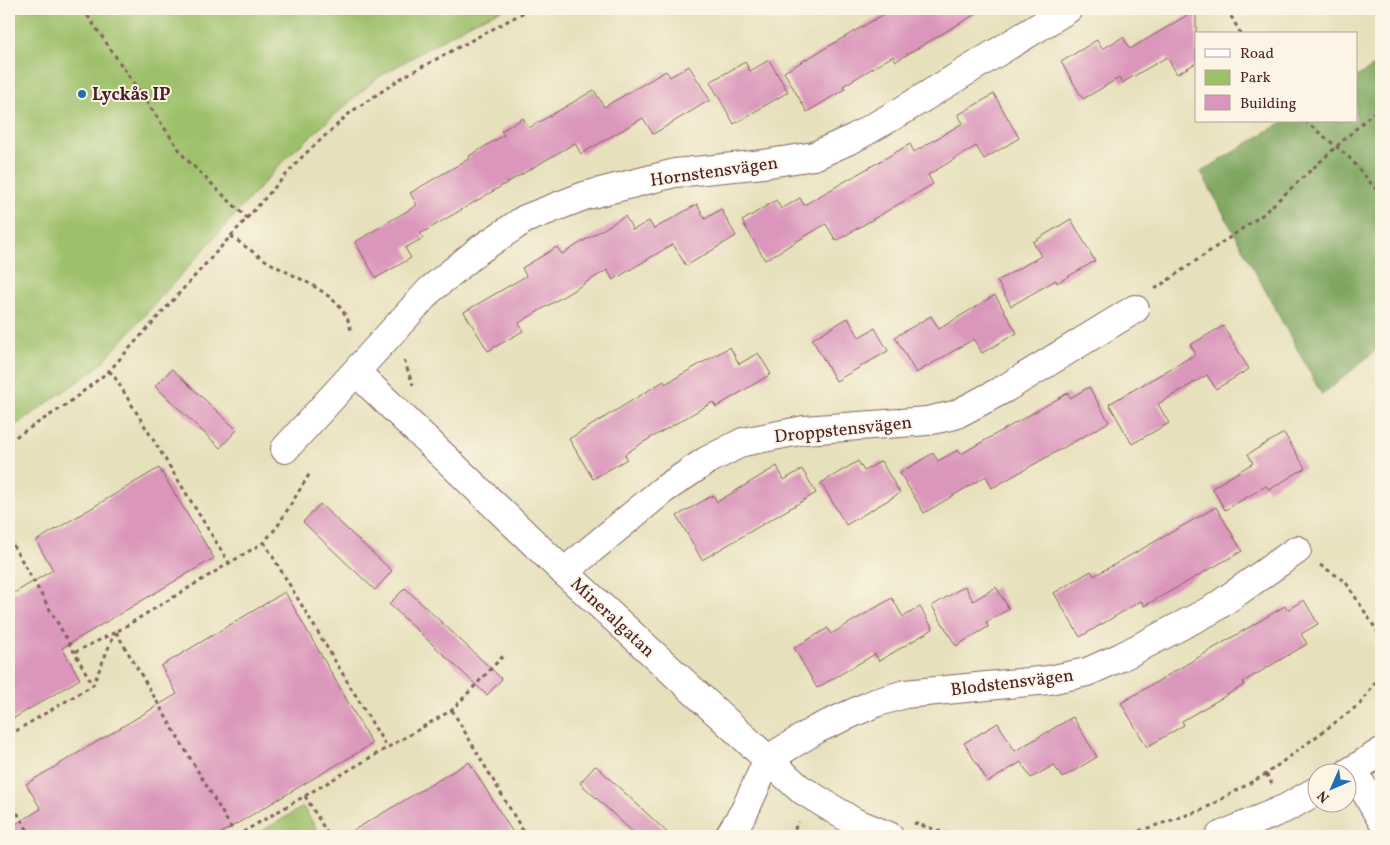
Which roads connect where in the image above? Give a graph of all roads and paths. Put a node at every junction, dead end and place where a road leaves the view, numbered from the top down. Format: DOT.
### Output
graph roads {
  1 [pos="83,9"];
  2 [pos="530,9"];
  3 [pos="1068,9"];
  4 [pos="1227,9"];
  5 [pos="1240,32"];
  6 [pos="1381,109"];
  7 [pos="1306,122"];
  8 [pos="1337,146"];
  9 [pos="1381,195"];
  10 [pos="247,218"];
  11 [pos="231,236"];
  12 [pos="1135,309"];
  13 [pos="108,371"];
  14 [pos="356,372"];
  15 [pos="9,442"];
  16 [pos="285,449"];
  17 [pos="310,473"];
  18 [pos="9,538"];
  19 [pos="264,542"];
  20 [pos="1297,550"];
  21 [pos="229,563"];
  22 [pos="564,572"];
  23 [pos="116,632"];
  24 [pos="1381,637"];
  25 [pos="75,652"];
  26 [pos="504,654"];
  27 [pos="1381,674"];
  28 [pos="93,685"];
  29 [pos="452,710"];
  30 [pos="9,735"];
  31 [pos="387,748"];
  32 [pos="1381,752"];
  33 [pos="768,759"];
  34 [pos="1358,767"];
  35 [pos="1358,784"];
  36 [pos="304,796"];
  37 [pos="1308,796"];
  38 [pos="9,799"];
  39 [pos="1381,818"];
  40 [pos="31,836"];
  41 [pos="236,836"];
  42 [pos="329,836"];
  43 [pos="526,836"];
  44 [pos="729,836"];
  45 [pos="888,836"];
  46 [pos="1124,836"];
  47 [pos="1220,836"];
  1 -- 10 [label="path"];
  2 -- 10 [label="path"];
  3 -- 14 [label="street, Hornstensvägen"];
  4 -- 5 [label="path"];
  6 -- 8 [label="path"];
  7 -- 8 [label="path"];
  8 -- 9 [label="path"];
  8 -- 12 [label="path"];
  10 -- 11 [label="path"];
  11 -- 13 [label="path"];
  11 -- 14 [label="path"];
  12 -- 22 [label="street, Droppstensvägen"];
  13 -- 15 [label="path"];
  13 -- 21 [label="path"];
  14 -- 16 [label="street, Hornstensvägen"];
  14 -- 22 [label="street, Mineralgatan"];
  17 -- 19 [label="path"];
  18 -- 25 [label="path"];
  19 -- 21 [label="path"];
  19 -- 31 [label="path"];
  20 -- 24 [label="path"];
  20 -- 33 [label="street, Blodstensvägen"];
  21 -- 23 [label="path"];
  22 -- 33 [label="street, Mineralgatan"];
  23 -- 25 [label="path"];
  23 -- 28 [label="path"];
  23 -- 41 [label="path"];
  25 -- 28 [label="path"];
  26 -- 29 [label="path"];
  27 -- 46 [label="path"];
  28 -- 30 [label="path"];
  29 -- 31 [label="path"];
  29 -- 43 [label="path"];
  31 -- 36 [label="path"];
  32 -- 34 [label="street"];
  33 -- 44 [label="street"];
  33 -- 45 [label="street, Mineralgatan"];
  35 -- 39 [label="street"];
  36 -- 41 [label="path"];
  36 -- 42 [label="path"];
  37 -- 47 [label="street"];
  38 -- 40 [label="path"];
}
